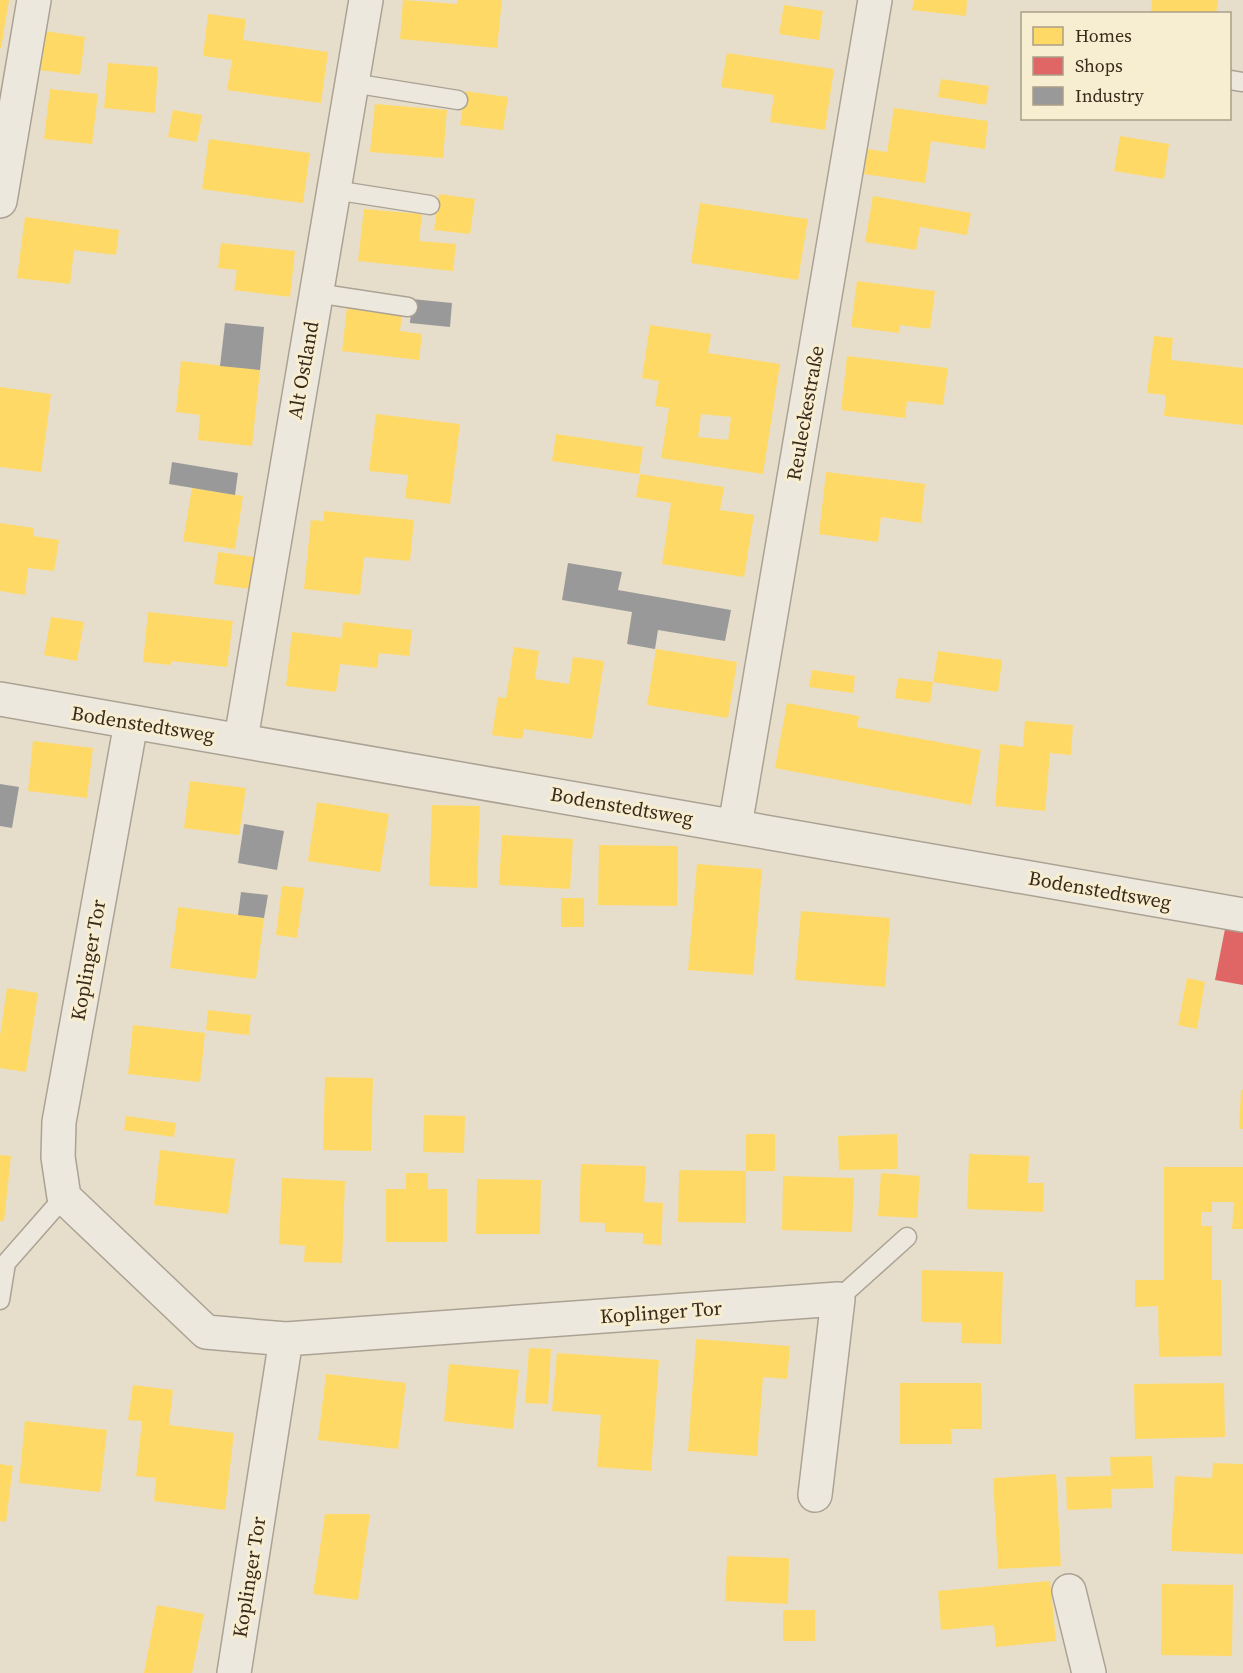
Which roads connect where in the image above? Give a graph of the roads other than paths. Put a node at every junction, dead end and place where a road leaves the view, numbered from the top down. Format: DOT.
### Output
graph roads {
  1 [pos="34,0"];
  2 [pos="366,0"];
  3 [pos="875,0"];
  4 [pos="352,83"];
  5 [pos="458,100"];
  6 [pos="334,190"];
  7 [pos="0,201"];
  8 [pos="430,205"];
  9 [pos="316,293"];
  10 [pos="408,307"];
  11 [pos="0,699"];
  12 [pos="131,723"];
  13 [pos="241,740"];
  14 [pos="735,826"];
  15 [pos="1243,915"];
  16 [pos="64,1197"];
  17 [pos="907,1238"];
  18 [pos="838,1299"];
  19 [pos="0,1300"];
  20 [pos="286,1339"];
  21 [pos="815,1495"];
  22 [pos="1069,1591"];
  23 [pos="234,1673"];
  24 [pos="1089,1673"];
  1 -- 7 [label="street"];
  2 -- 4 [label="street, Alt Ostland"];
  3 -- 14 [label="street, Reuleckestraße"];
  4 -- 5 [label="lane"];
  4 -- 6 [label="street, Alt Ostland"];
  6 -- 8 [label="lane"];
  6 -- 9 [label="street, Alt Ostland"];
  9 -- 10 [label="lane"];
  9 -- 13 [label="street, Alt Ostland"];
  11 -- 12 [label="street, Bodenstedtsweg"];
  12 -- 13 [label="street, Bodenstedtsweg"];
  12 -- 16 [label="street, Koplinger Tor"];
  13 -- 14 [label="street, Bodenstedtsweg"];
  14 -- 15 [label="street, Bodenstedtsweg"];
  16 -- 19 [label="lane"];
  16 -- 20 [label="street, Koplinger Tor"];
  17 -- 18 [label="lane"];
  18 -- 20 [label="street, Koplinger Tor"];
  18 -- 21 [label="street"];
  20 -- 23 [label="street, Koplinger Tor"];
  22 -- 24 [label="street"];
}
